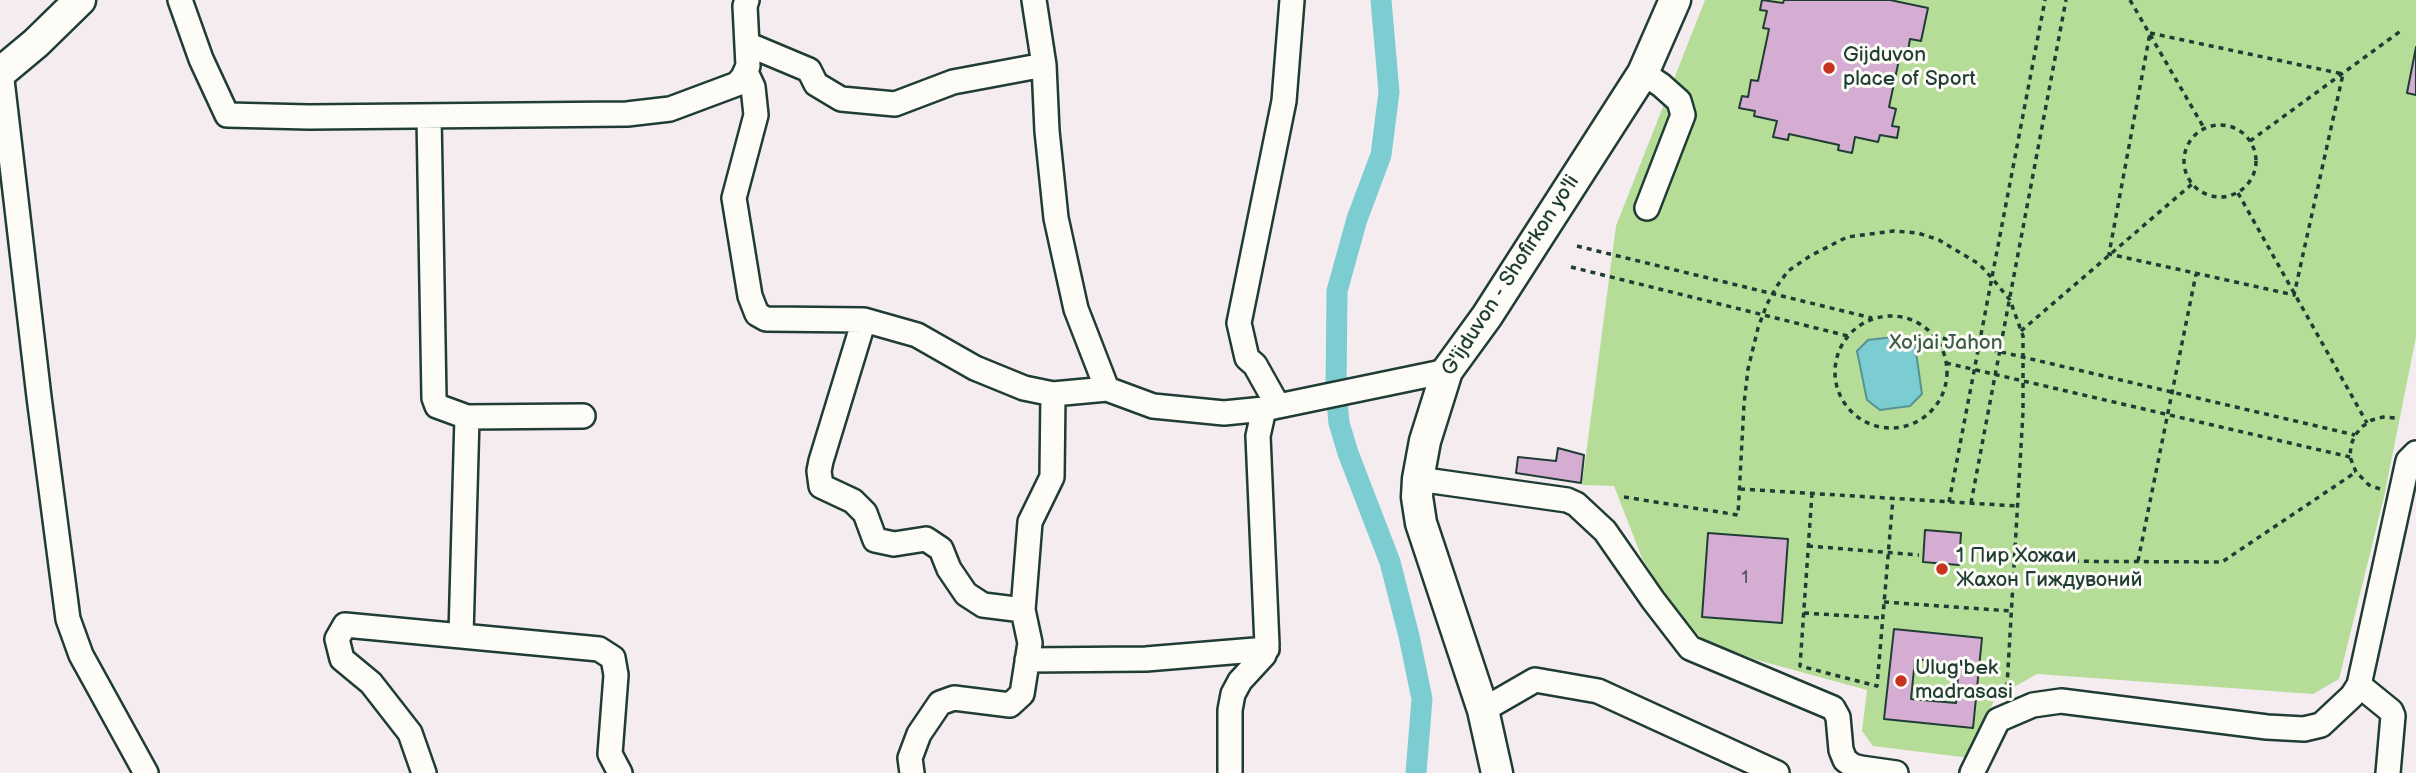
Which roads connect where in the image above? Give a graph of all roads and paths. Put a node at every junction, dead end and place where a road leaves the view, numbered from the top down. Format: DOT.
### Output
graph roads {
  1 [pos="80,0"];
  2 [pos="180,0"];
  3 [pos="747,0"];
  4 [pos="1034,0"];
  5 [pos="1292,0"];
  6 [pos="1675,0"];
  7 [pos="2045,0"];
  8 [pos="2066,0"];
  9 [pos="2130,0"];
  10 [pos="2403,30"];
  11 [pos="2150,33"];
  12 [pos="747,44"];
  13 [pos="1044,65"];
  14 [pos="1,72"];
  15 [pos="746,72"];
  16 [pos="1643,73"];
  17 [pos="2343,74"];
  18 [pos="429,116"];
  19 [pos="2204,128"];
  20 [pos="2250,141"];
  21 [pos="2192,184"];
  22 [pos="2238,192"];
  23 [pos="1647,208"];
  24 [pos="1577,246"];
  25 [pos="2109,254"];
  26 [pos="1572,267"];
  27 [pos="2196,274"];
  28 [pos="1991,277"];
  29 [pos="1772,294"];
  30 [pos="2294,295"];
  31 [pos="2010,300"];
  32 [pos="1763,316"];
  33 [pos="1874,318"];
  34 [pos="864,320"];
  35 [pos="2021,331"];
  36 [pos="1848,336"];
  37 [pos="1933,337"];
  38 [pos="1978,347"];
  39 [pos="2000,352"];
  40 [pos="2024,358"];
  41 [pos="1946,363"];
  42 [pos="1974,370"];
  43 [pos="1447,371"];
  44 [pos="1996,375"];
  45 [pos="2024,381"];
  46 [pos="1107,389"];
  47 [pos="2172,392"];
  48 [pos="1053,394"];
  49 [pos="1271,408"];
  50 [pos="2167,415"];
  51 [pos="583,416"];
  52 [pos="467,417"];
  53 [pos="2395,418"];
  54 [pos="2367,423"];
  55 [pos="2355,435"];
  56 [pos="2416,453"];
  57 [pos="2350,457"];
  58 [pos="2356,472"];
  59 [pos="1418,479"];
  60 [pos="1740,489"];
  61 [pos="2379,489"];
  62 [pos="1812,494"];
  63 [pos="1624,498"];
  64 [pos="1893,498"];
  65 [pos="1949,502"];
  66 [pos="1971,503"];
  67 [pos="2017,506"];
  68 [pos="1808,546"];
  69 [pos="1888,552"];
  70 [pos="1919,555"];
  71 [pos="1984,558"];
  72 [pos="2014,561"];
  73 [pos="2138,561"];
  74 [pos="1884,601"];
  75 [pos="1023,610"];
  76 [pos="2011,611"];
  77 [pos="1804,613"];
  78 [pos="1883,618"];
  79 [pos="461,635"];
  80 [pos="1267,649"];
  81 [pos="1027,660"];
  82 [pos="2359,685"];
  83 [pos="2007,686"];
  84 [pos="1483,710"];
  85 [pos="146,773"];
  86 [pos="424,773"];
  87 [pos="620,773"];
  88 [pos="912,773"];
  89 [pos="1230,773"];
  90 [pos="1497,773"];
  91 [pos="1777,773"];
  92 [pos="1896,773"];
  93 [pos="1972,773"];
  94 [pos="2388,773"];
  1 -- 14 [label="main road"];
  2 -- 18 [label="street"];
  3 -- 12 [label="street"];
  4 -- 13 [label="street"];
  5 -- 49 [label="street"];
  6 -- 16 [label="main road, G'ijduvon - Shofirkon yo'li"];
  7 -- 28 [label="path"];
  8 -- 31 [label="path"];
  9 -- 11 [label="path"];
  10 -- 17 [label="path"];
  11 -- 17 [label="path"];
  11 -- 19 [label="path"];
  11 -- 25 [label="path"];
  12 -- 13 [label="street"];
  12 -- 15 [label="street"];
  13 -- 46 [label="street"];
  14 -- 85 [label="street"];
  15 -- 18 [label="street"];
  15 -- 34 [label="street"];
  16 -- 23 [label="street"];
  16 -- 43 [label="main road, G'ijduvon - Shofirkon yo'li"];
  17 -- 20 [label="path"];
  17 -- 30 [label="path"];
  18 -- 52 [label="street"];
  19 -- 20 [label="path"];
  19 -- 21 [label="path"];
  20 -- 22 [label="path"];
  21 -- 22 [label="path"];
  21 -- 25 [label="path"];
  22 -- 30 [label="path"];
  24 -- 29 [label="path"];
  25 -- 27 [label="path"];
  25 -- 35 [label="path"];
  26 -- 32 [label="path"];
  27 -- 30 [label="path"];
  27 -- 47 [label="path"];
  28 -- 29 [label="path"];
  28 -- 31 [label="path"];
  28 -- 38 [label="path"];
  29 -- 32 [label="path"];
  29 -- 33 [label="path"];
  30 -- 54 [label="path"];
  31 -- 35 [label="path"];
  31 -- 39 [label="path"];
  32 -- 36 [label="path"];
  32 -- 60 [label="path"];
  33 -- 36 [label="path"];
  33 -- 37 [label="path"];
  34 -- 48 [label="street"];
  34 -- 75 [label="street"];
  35 -- 40 [label="path"];
  36 -- 41 [label="path"];
  37 -- 38 [label="path"];
  37 -- 41 [label="path"];
  38 -- 39 [label="path"];
  38 -- 42 [label="path"];
  39 -- 40 [label="path"];
  39 -- 44 [label="path"];
  40 -- 45 [label="path"];
  40 -- 47 [label="path"];
  41 -- 42 [label="path"];
  42 -- 44 [label="path"];
  42 -- 65 [label="path"];
  43 -- 49 [label="street"];
  43 -- 59 [label="main road, G'ijduvon - Shofirkon yo'li"];
  44 -- 45 [label="path"];
  44 -- 66 [label="path"];
  45 -- 50 [label="path"];
  45 -- 67 [label="path"];
  46 -- 48 [label="street"];
  46 -- 49 [label="street"];
  47 -- 50 [label="path"];
  47 -- 55 [label="path"];
  48 -- 75 [label="street"];
  49 -- 80 [label="street"];
  50 -- 57 [label="path"];
  50 -- 73 [label="path"];
  51 -- 52 [label="street"];
  52 -- 79 [label="street"];
  53 -- 54 [label="path"];
  54 -- 55 [label="path"];
  55 -- 57 [label="path"];
  56 -- 82 [label="street"];
  57 -- 58 [label="path"];
  58 -- 61 [label="path"];
  58 -- 73 [label="path"];
  59 -- 84 [label="main road, G'ijduvon - Shofirkon yo'li"];
  59 -- 92 [label="street"];
  60 -- 62 [label="path"];
  60 -- 63 [label="path"];
  62 -- 64 [label="path"];
  62 -- 68 [label="path"];
  64 -- 65 [label="path"];
  64 -- 69 [label="path"];
  65 -- 66 [label="path"];
  66 -- 67 [label="path"];
  67 -- 72 [label="path"];
  68 -- 69 [label="path"];
  68 -- 77 [label="path"];
  69 -- 70 [label="path"];
  69 -- 74 [label="path"];
  71 -- 72 [label="path"];
  72 -- 73 [label="path"];
  72 -- 76 [label="path"];
  74 -- 76 [label="path"];
  74 -- 78 [label="path"];
  75 -- 81 [label="street"];
  76 -- 83 [label="path"];
  77 -- 78 [label="path"];
  77 -- 78 [label="path"];
  79 -- 86 [label="street"];
  79 -- 87 [label="street"];
  80 -- 81 [label="street"];
  80 -- 89 [label="street"];
  81 -- 88 [label="street"];
  82 -- 93 [label="street"];
  82 -- 94 [label="street"];
  84 -- 90 [label="main road, G'ijduvon - Shofirkon yo'li"];
  84 -- 91 [label="street"];
}
